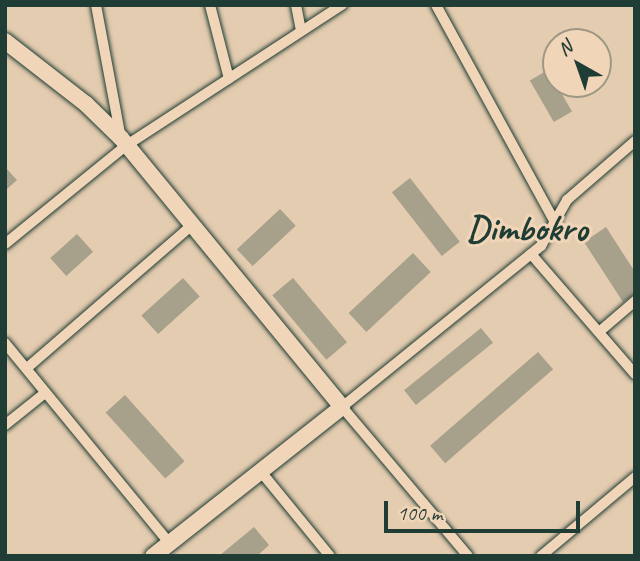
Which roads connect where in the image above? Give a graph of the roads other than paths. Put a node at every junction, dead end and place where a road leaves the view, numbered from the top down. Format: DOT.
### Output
graph roads {
  1 [pos="96,5"];
  2 [pos="210,5"];
  3 [pos="296,5"];
  4 [pos="342,5"];
  5 [pos="436,5"];
  6 [pos="300,30"];
  7 [pos="8,48"];
  8 [pos="229,79"];
  9 [pos="124,141"];
  10 [pos="635,141"];
  11 [pos="193,224"];
  12 [pos="556,224"];
  13 [pos="5,244"];
  14 [pos="531,254"];
  15 [pos="635,301"];
  16 [pos="598,332"];
  17 [pos="5,343"];
  18 [pos="27,368"];
  19 [pos="635,374"];
  20 [pos="45,393"];
  21 [pos="342,407"];
  22 [pos="5,425"];
  23 [pos="262,473"];
  24 [pos="635,477"];
  25 [pos="169,543"];
  26 [pos="153,556"];
  27 [pos="180,556"];
  28 [pos="330,556"];
  29 [pos="468,556"];
  30 [pos="541,556"];
  1 -- 9 [label="street"];
  2 -- 8 [label="street"];
  3 -- 6 [label="street"];
  4 -- 6 [label="street"];
  5 -- 12 [label="street"];
  6 -- 8 [label="street"];
  7 -- 9 [label="main road"];
  8 -- 9 [label="street"];
  9 -- 11 [label="main road"];
  9 -- 13 [label="street"];
  10 -- 12 [label="street"];
  11 -- 18 [label="street"];
  11 -- 21 [label="main road"];
  12 -- 14 [label="street"];
  14 -- 16 [label="street"];
  14 -- 21 [label="street"];
  15 -- 16 [label="street"];
  16 -- 19 [label="street"];
  17 -- 18 [label="street"];
  18 -- 20 [label="street"];
  20 -- 22 [label="street"];
  20 -- 25 [label="street"];
  21 -- 23 [label="main road"];
  21 -- 29 [label="street"];
  23 -- 25 [label="main road"];
  23 -- 28 [label="street"];
  24 -- 30 [label="street"];
  25 -- 26 [label="main road"];
  25 -- 27 [label="main road"];
}
